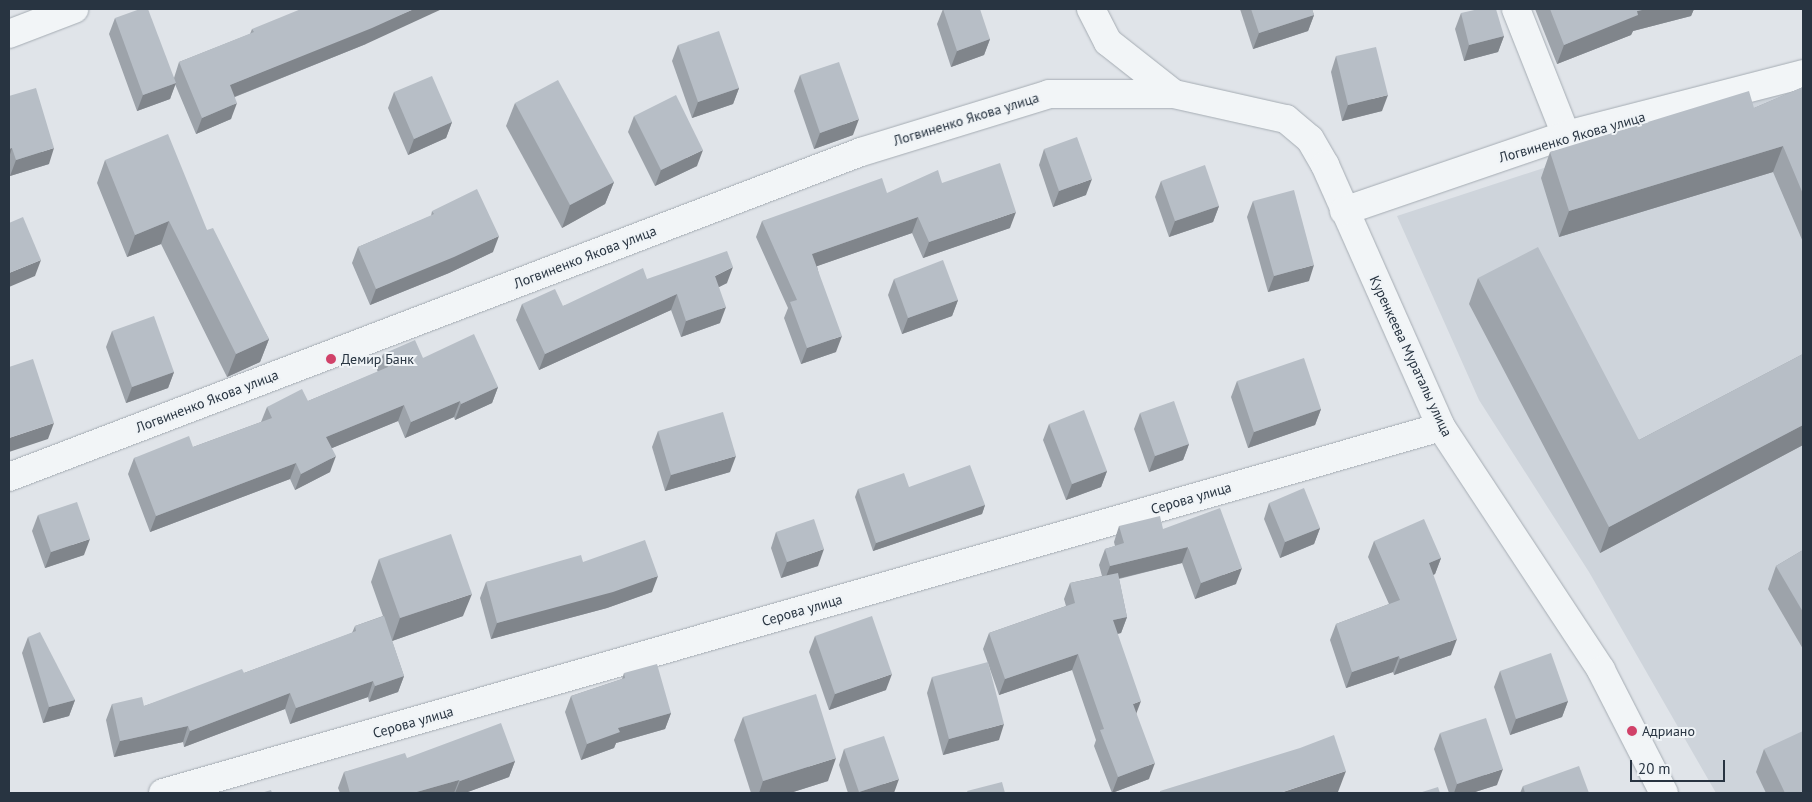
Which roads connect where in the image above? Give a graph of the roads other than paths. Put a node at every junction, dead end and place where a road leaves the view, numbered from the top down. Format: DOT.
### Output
graph roads {
  1 [pos="74,9"];
  2 [pos="1091,9"];
  3 [pos="1516,9"];
  4 [pos="9,34"];
  5 [pos="1803,74"];
  6 [pos="1174,94"];
  7 [pos="1566,135"];
  8 [pos="1344,211"];
  9 [pos="1441,427"];
  10 [pos="9,477"];
  11 [pos="163,793"];
  12 [pos="1664,793"];
  1 -- 4 [label="street"];
  2 -- 6 [label="street, Куренкеева Мураталы улица"];
  3 -- 7 [label="street"];
  5 -- 7 [label="street, Логвиненко Якова улица"];
  6 -- 8 [label="street, Куренкеева Мураталы улица"];
  6 -- 10 [label="street, Логвиненко Якова улица"];
  7 -- 8 [label="street, Логвиненко Якова улица"];
  8 -- 9 [label="street, Куренкеева Мураталы улица"];
  9 -- 11 [label="street, Серова улица"];
  9 -- 12 [label="street, Куренкеева Мураталы улица"];
}
